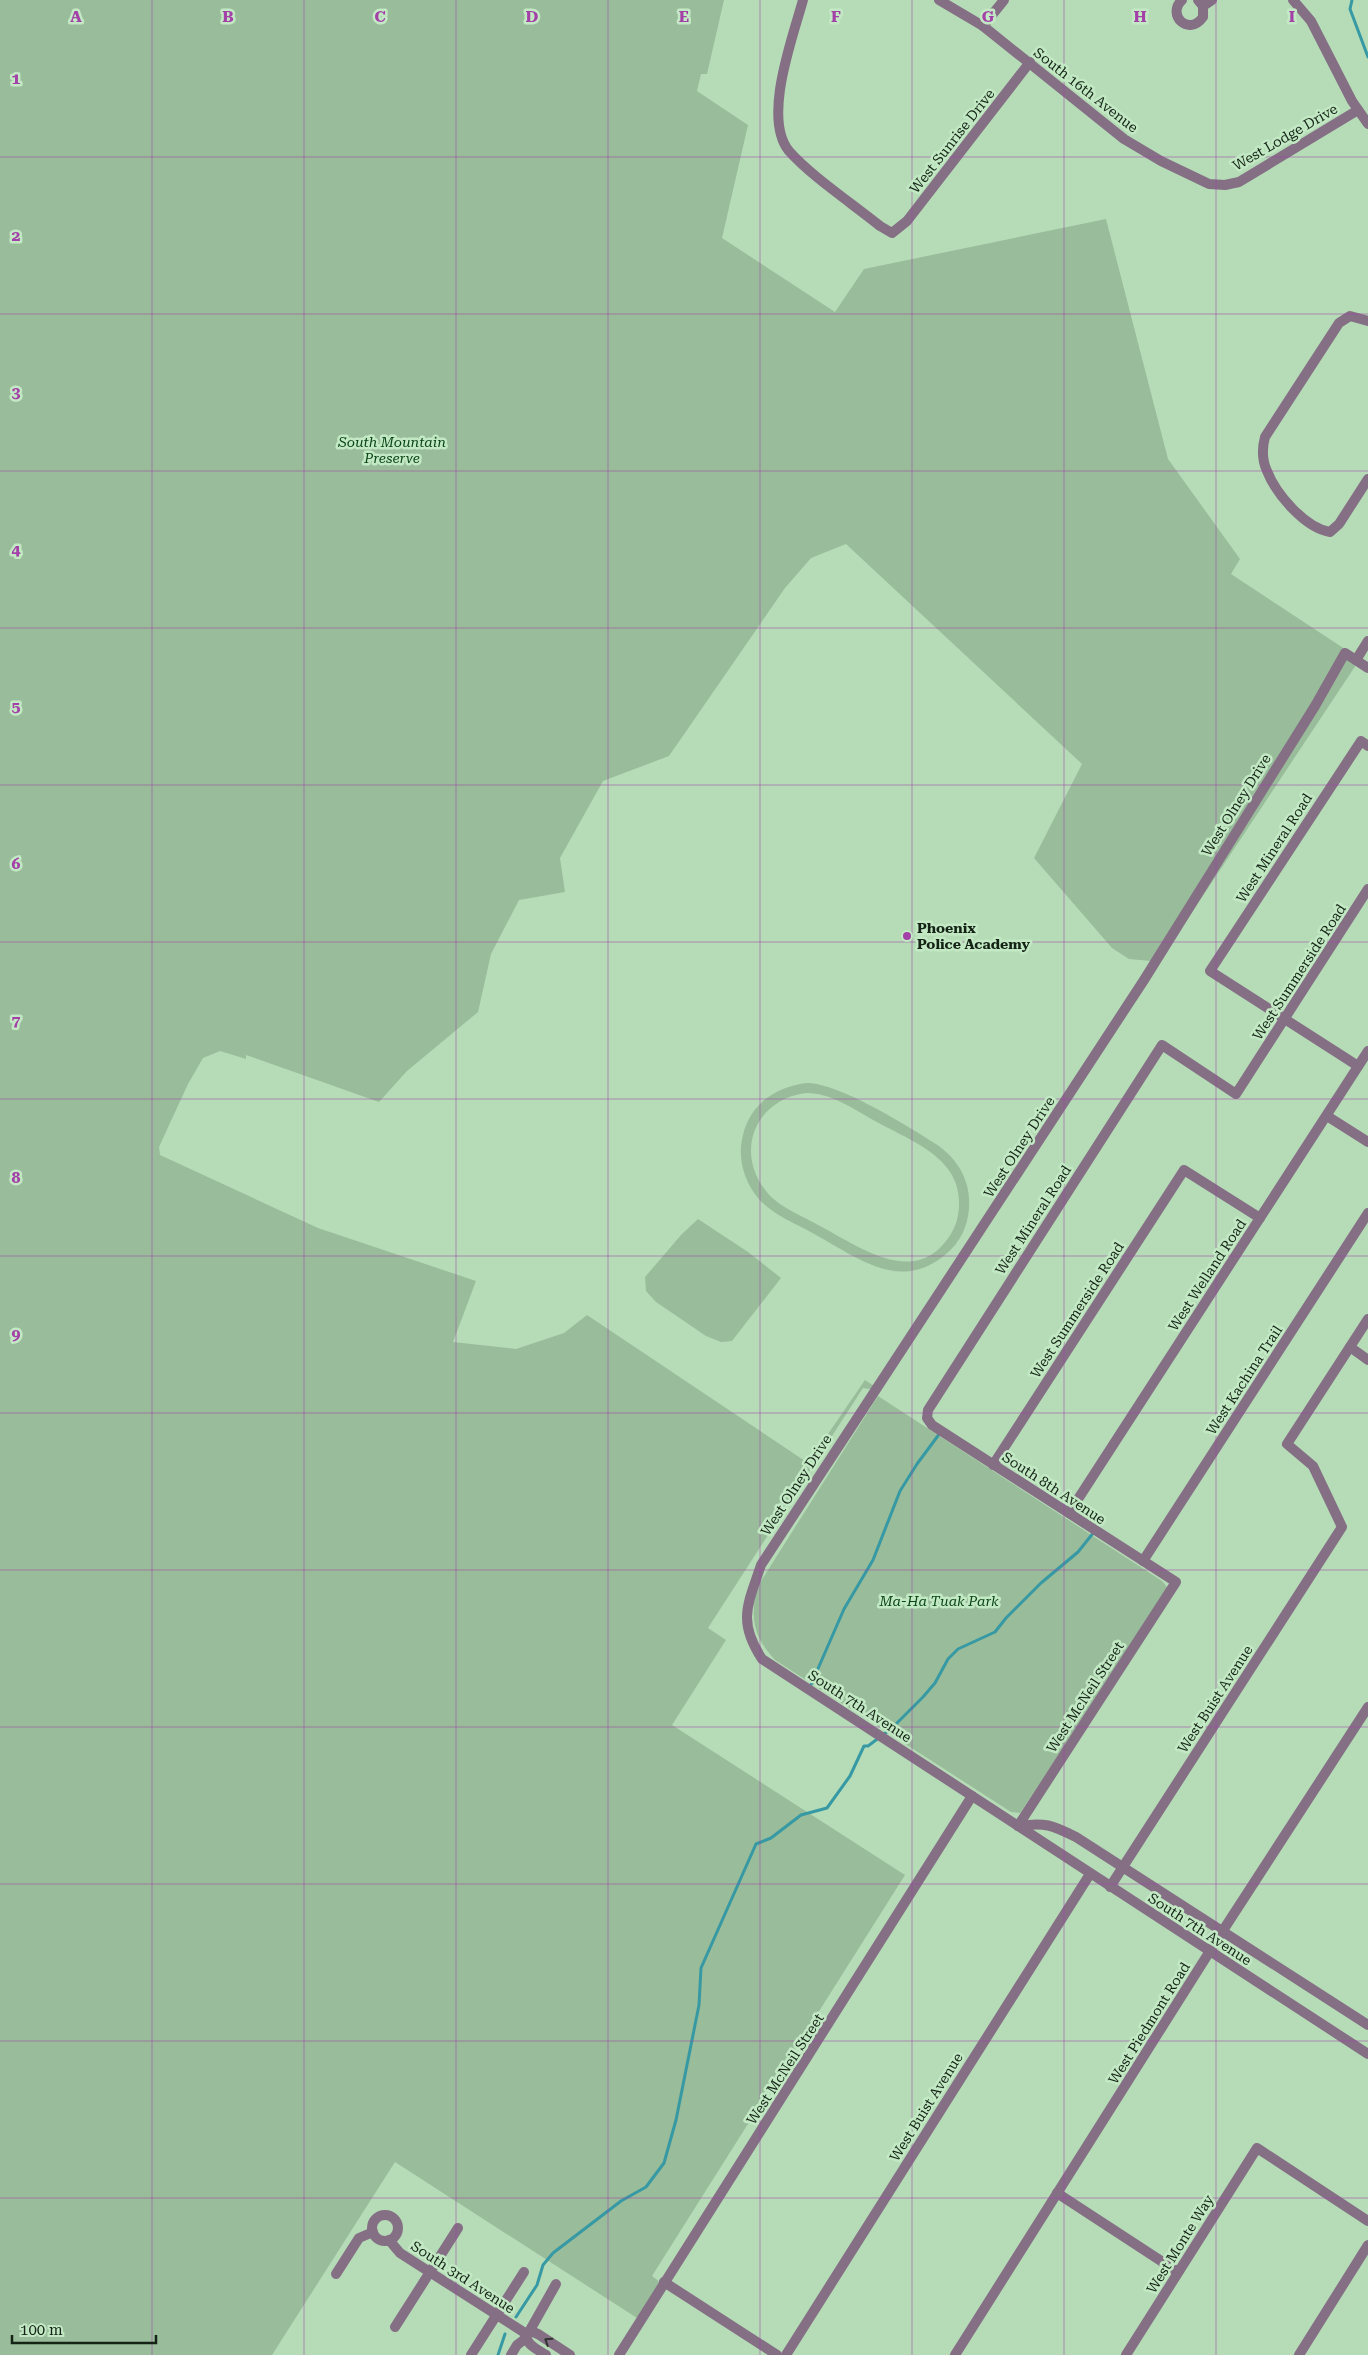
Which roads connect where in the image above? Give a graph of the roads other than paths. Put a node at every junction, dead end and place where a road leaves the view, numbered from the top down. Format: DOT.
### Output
graph roads {
  1 [pos="803,0"];
  2 [pos="939,0"];
  3 [pos="1004,0"];
  4 [pos="1182,0"];
  5 [pos="1293,0"];
  6 [pos="1204,2"];
  7 [pos="983,26"];
  8 [pos="1030,62"];
  9 [pos="1358,110"];
  10 [pos="1368,124"];
  11 [pos="1225,186"];
  12 [pos="1368,321"];
  13 [pos="1368,479"];
  14 [pos="1368,641"];
  15 [pos="1356,660"];
  16 [pos="1368,668"];
  17 [pos="1364,743"];
  18 [pos="1368,889"];
  19 [pos="1285,1019"];
  20 [pos="1162,1045"];
  21 [pos="1368,1051"];
  22 [pos="1358,1066"];
  23 [pos="1327,1116"];
  24 [pos="1368,1142"];
  25 [pos="1368,1214"];
  26 [pos="1260,1218"];
  27 [pos="1368,1319"];
  28 [pos="1350,1347"];
  29 [pos="1368,1360"];
  30 [pos="928,1410"];
  31 [pos="993,1465"];
  32 [pos="1069,1513"];
  33 [pos="1143,1561"];
  34 [pos="1176,1582"];
  35 [pos="762,1659"];
  36 [pos="1368,1707"];
  37 [pos="972,1796"];
  38 [pos="1018,1826"];
  39 [pos="1123,1868"];
  40 [pos="1090,1874"];
  41 [pos="1110,1887"];
  42 [pos="1222,1932"];
  43 [pos="1210,1952"];
  44 [pos="1368,2025"];
  45 [pos="1368,2054"];
  46 [pos="1057,2193"];
  47 [pos="1368,2221"];
  48 [pos="458,2228"];
  49 [pos="373,2232"];
  50 [pos="389,2240"];
  51 [pos="1368,2245"];
  52 [pos="430,2272"];
  53 [pos="524,2272"];
  54 [pos="1178,2272"];
  55 [pos="336,2274"];
  56 [pos="664,2282"];
  57 [pos="556,2284"];
  58 [pos="496,2315"];
  59 [pos="395,2327"];
  60 [pos="526,2335"];
  61 [pos="471,2355"];
  62 [pos="511,2355"];
  63 [pos="546,2355"];
  64 [pos="570,2355"];
  65 [pos="619,2355"];
  66 [pos="777,2355"];
  67 [pos="786,2355"];
  68 [pos="956,2355"];
  69 [pos="1126,2355"];
  70 [pos="1298,2355"];
  1 -- 8 [label="street, West Sunrise Drive"];
  2 -- 7 [label="street, South 16th Avenue"];
  3 -- 7 [label="street"];
  4 -- 6 [label="street"];
  5 -- 9 [label="street"];
  7 -- 8 [label="street, South 16th Avenue"];
  8 -- 11 [label="street, South 16th Avenue"];
  9 -- 10 [label="street"];
  9 -- 11 [label="street, West Lodge Drive"];
  12 -- 13 [label="street"];
  14 -- 15 [label="street"];
  15 -- 16 [label="street"];
  15 -- 35 [label="street, West Olney Drive"];
  17 -- 19 [label="street, West Mineral Road"];
  18 -- 19 [label="street, West Summerside Road"];
  19 -- 20 [label="street, West Summerside Road"];
  19 -- 22 [label="street"];
  20 -- 30 [label="street, West Mineral Road"];
  21 -- 22 [label="street, West Welland Road"];
  22 -- 23 [label="street, West Welland Road"];
  23 -- 24 [label="street"];
  23 -- 26 [label="street, West Welland Road"];
  25 -- 33 [label="street, West Kachina Trail"];
  26 -- 31 [label="street, West Summerside Road"];
  26 -- 32 [label="street, West Welland Road"];
  27 -- 28 [label="street"];
  28 -- 29 [label="street"];
  28 -- 39 [label="street, West Buist Avenue"];
  30 -- 31 [label="street, South 8th Avenue"];
  31 -- 32 [label="street, South 8th Avenue"];
  32 -- 33 [label="street, South 8th Avenue"];
  33 -- 34 [label="street, South 8th Avenue"];
  34 -- 38 [label="street, West McNeil Street"];
  35 -- 37 [label="street, South 7th Avenue"];
  36 -- 42 [label="street, West Piedmont Road"];
  37 -- 38 [label="street, South 7th Avenue"];
  37 -- 56 [label="street, West McNeil Street"];
  38 -- 39 [label="street, South 7th Avenue"];
  38 -- 40 [label="street, South 7th Avenue"];
  39 -- 41 [label="street, West Buist Avenue"];
  39 -- 42 [label="street, South 7th Avenue"];
  40 -- 41 [label="street, South 7th Avenue"];
  40 -- 67 [label="street, West Buist Avenue"];
  41 -- 43 [label="street, South 7th Avenue"];
  42 -- 43 [label="street, West Piedmont Road"];
  42 -- 44 [label="street, South 7th Avenue"];
  43 -- 45 [label="street, South 7th Avenue"];
  43 -- 46 [label="street, West Piedmont Road"];
  46 -- 54 [label="street"];
  46 -- 68 [label="street, West Piedmont Road"];
  47 -- 54 [label="street, West Monte Way"];
  48 -- 52 [label="street"];
  49 -- 50 [label="street, South 3rd Avenue"];
  49 -- 50 [label="street, South 3rd Avenue"];
  49 -- 55 [label="street"];
  50 -- 52 [label="street, South 3rd Avenue"];
  51 -- 70 [label="street"];
  52 -- 58 [label="street, South 3rd Avenue"];
  52 -- 59 [label="street"];
  53 -- 58 [label="street"];
  54 -- 69 [label="street, West Monte Way"];
  56 -- 65 [label="street, West McNeil Street"];
  56 -- 66 [label="street"];
  57 -- 60 [label="street"];
  58 -- 60 [label="street, South 3rd Avenue"];
  58 -- 61 [label="street"];
  60 -- 62 [label="street"];
  60 -- 63 [label="street, South 3rd Avenue"];
  64 -- 60 [label="street, South 3rd Avenue, one-way"];
}
